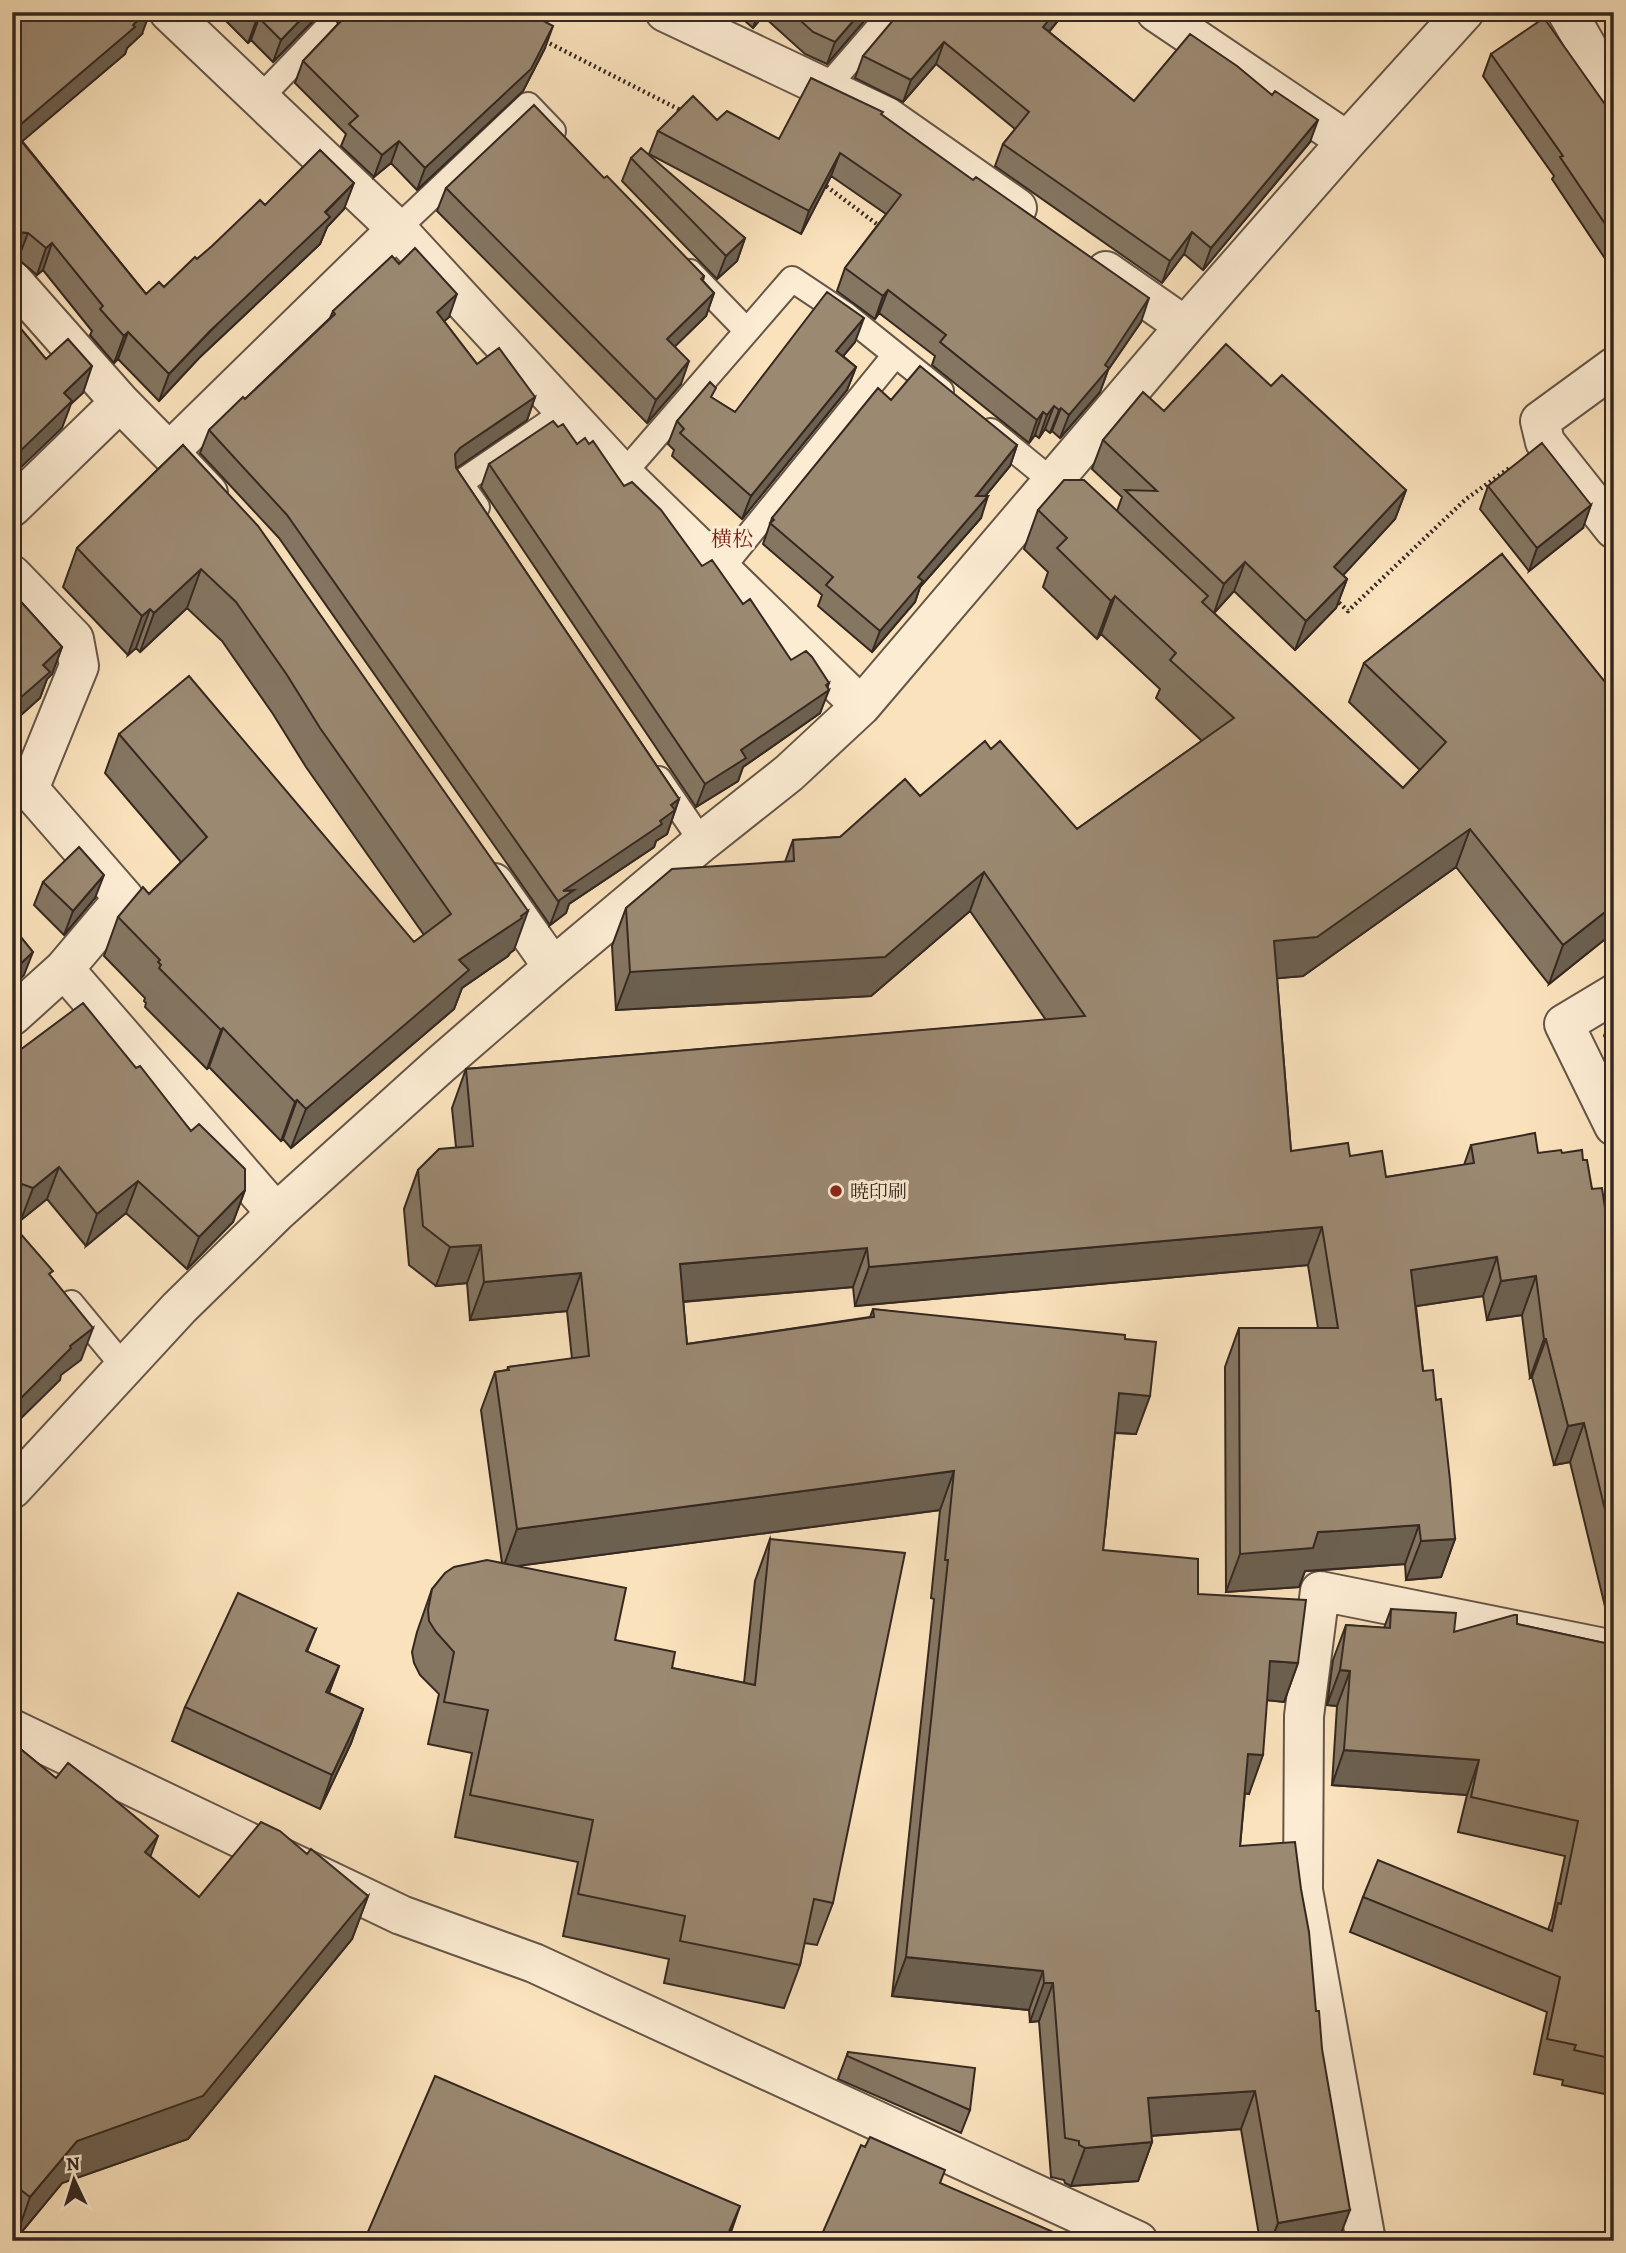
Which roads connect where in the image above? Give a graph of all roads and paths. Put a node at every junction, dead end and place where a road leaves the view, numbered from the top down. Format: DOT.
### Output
graph roads {
  1 [pos="169,12"];
  2 [pos="892,12"];
  3 [pos="1156,12"];
  4 [pos="1464,12"];
  5 [pos="1567,12"];
  6 [pos="672,14"];
  7 [pos="326,29"];
  8 [pos="537,37"];
  9 [pos="826,88"];
  10 [pos="1614,94"];
  11 [pos="260,98"];
  12 [pos="695,117"];
  13 [pos="1347,141"];
  14 [pos="566,144"];
  15 [pos="817,179"];
  16 [pos="1041,225"];
  17 [pos="397,229"];
  18 [pos="884,229"];
  19 [pos="1074,249"];
  20 [pos="670,252"];
  21 [pos="12,280"];
  22 [pos="1185,326"];
  23 [pos="746,330"];
  24 [pos="895,355"];
  25 [pos="1614,367"];
  26 [pos="120,402"];
  27 [pos="566,411"];
  28 [pos="1545,442"];
  29 [pos="169,452"];
  30 [pos="623,474"];
  31 [pos="1052,481"];
  32 [pos="12,507"];
  33 [pos="1082,509"];
  34 [pos="234,521"];
  35 [pos="492,529"];
  36 [pos="1614,529"];
  37 [pos="722,568"];
  38 [pos="12,575"];
  39 [pos="1329,593"];
  40 [pos="861,706"];
  41 [pos="647,761"];
  42 [pos="702,842"];
  43 [pos="474,854"];
  44 [pos="553,967"];
  45 [pos="64,969"];
  46 [pos="1614,994"];
  47 [pos="12,1016"];
  48 [pos="1614,1126"];
  49 [pos="276,1213"];
  50 [pos="55,1283"];
  51 [pos="124,1367"];
  52 [pos="12,1489"];
  53 [pos="1614,1650"];
  54 [pos="12,1729"];
  55 [pos="1138,2241"];
  56 [pos="1366,2241"];
  1 -- 11 [label="street"];
  2 -- 9 [label="lane"];
  3 -- 13 [label="street"];
  4 -- 13 [label="street"];
  5 -- 10 [label="street"];
  6 -- 9 [label="street"];
  7 -- 11 [label="lane"];
  8 -- 12 [label="path"];
  9 -- 16 [label="street"];
  11 -- 17 [label="street"];
  13 -- 22 [label="street"];
  14 -- 17 [label="lane"];
  15 -- 18 [label="path"];
  17 -- 27 [label="street"];
  17 -- 29 [label="street"];
  19 -- 22 [label="street"];
  20 -- 23 [label="lane"];
  21 -- 26 [label="street"];
  22 -- 31 [label="street"];
  23 -- 24 [label="lane"];
  23 -- 30 [label="lane"];
  24 -- 31 [label="lane"];
  24 -- 37 [label="lane"];
  25 -- 28 [label="street"];
  26 -- 29 [label="street"];
  26 -- 32 [label="street"];
  27 -- 30 [label="street"];
  27 -- 35 [label="lane"];
  28 -- 36 [label="street"];
  28 -- 39 [label="path"];
  29 -- 34 [label="street"];
  30 -- 37 [label="street"];
  31 -- 33 [label="lane"];
  31 -- 40 [label="street"];
  37 -- 40 [label="street"];
  38 -- 45 [label="street"];
  40 -- 42 [label="street"];
  41 -- 42 [label="lane"];
  42 -- 44 [label="street"];
  43 -- 44 [label="street"];
  44 -- 49 [label="street"];
  45 -- 47 [label="street"];
  45 -- 49 [label="street"];
  46 -- 48 [label="street"];
  49 -- 51 [label="street"];
  50 -- 51 [label="lane"];
  51 -- 52 [label="street"];
  53 -- 56 [label="street"];
  54 -- 55 [label="street"];
}
